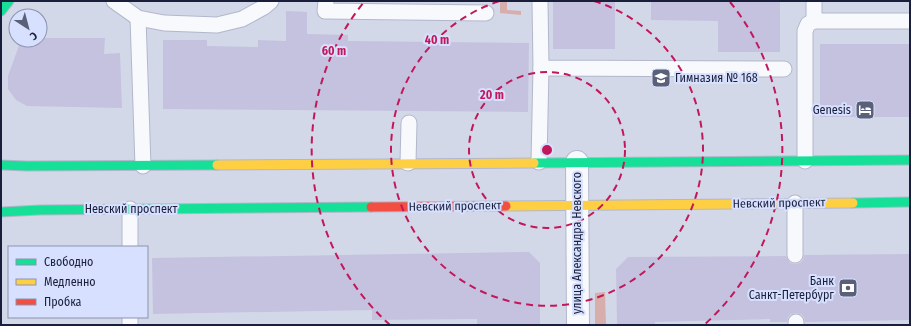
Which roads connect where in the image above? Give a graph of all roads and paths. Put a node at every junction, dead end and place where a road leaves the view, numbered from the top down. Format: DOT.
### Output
graph roads {
  1 [pos="9,1"];
  2 [pos="114,1"];
  3 [pos="271,1"];
  4 [pos="326,1"];
  5 [pos="540,1"];
  6 [pos="814,1"];
  7 [pos="1,11"];
  8 [pos="486,13"];
  9 [pos="138,18"];
  10 [pos="814,21"];
  11 [pos="910,21"];
  12 [pos="541,68"];
  13 [pos="784,69"];
  14 [pos="408,123"];
  15 [pos="910,160"];
  16 [pos="805,161"];
  17 [pos="539,162"];
  18 [pos="577,162"];
  19 [pos="408,163"];
  20 [pos="1,165"];
  21 [pos="143,166"];
  22 [pos="910,202"];
  23 [pos="795,203"];
  24 [pos="577,205"];
  25 [pos="130,209"];
  26 [pos="1,212"];
  27 [pos="130,246"];
  28 [pos="795,255"];
  29 [pos="578,325"];
  1 -- 7 [label="main road"];
  2 -- 9 [label="lane"];
  3 -- 9 [label="lane"];
  4 -- 8 [label="lane"];
  5 -- 12 [label="lane"];
  6 -- 10 [label="lane"];
  9 -- 21 [label="lane"];
  10 -- 11 [label="lane"];
  10 -- 16 [label="lane"];
  12 -- 13 [label="lane"];
  12 -- 17 [label="lane"];
  14 -- 19 [label="lane"];
  15 -- 16 [label="main road"];
  16 -- 18 [label="main road"];
  17 -- 18 [label="main road"];
  17 -- 19 [label="main road"];
  18 -- 24 [label="street, улица Александра Невского"];
  19 -- 21 [label="main road"];
  20 -- 21 [label="main road"];
  22 -- 23 [label="main road, Невский проспект"];
  23 -- 24 [label="main road, Невский проспект"];
  23 -- 28 [label="lane"];
  24 -- 25 [label="main road, Невский проспект"];
  24 -- 29 [label="street, улица Александра Невского"];
  25 -- 26 [label="main road, Невский проспект"];
  25 -- 27 [label="lane"];
}
